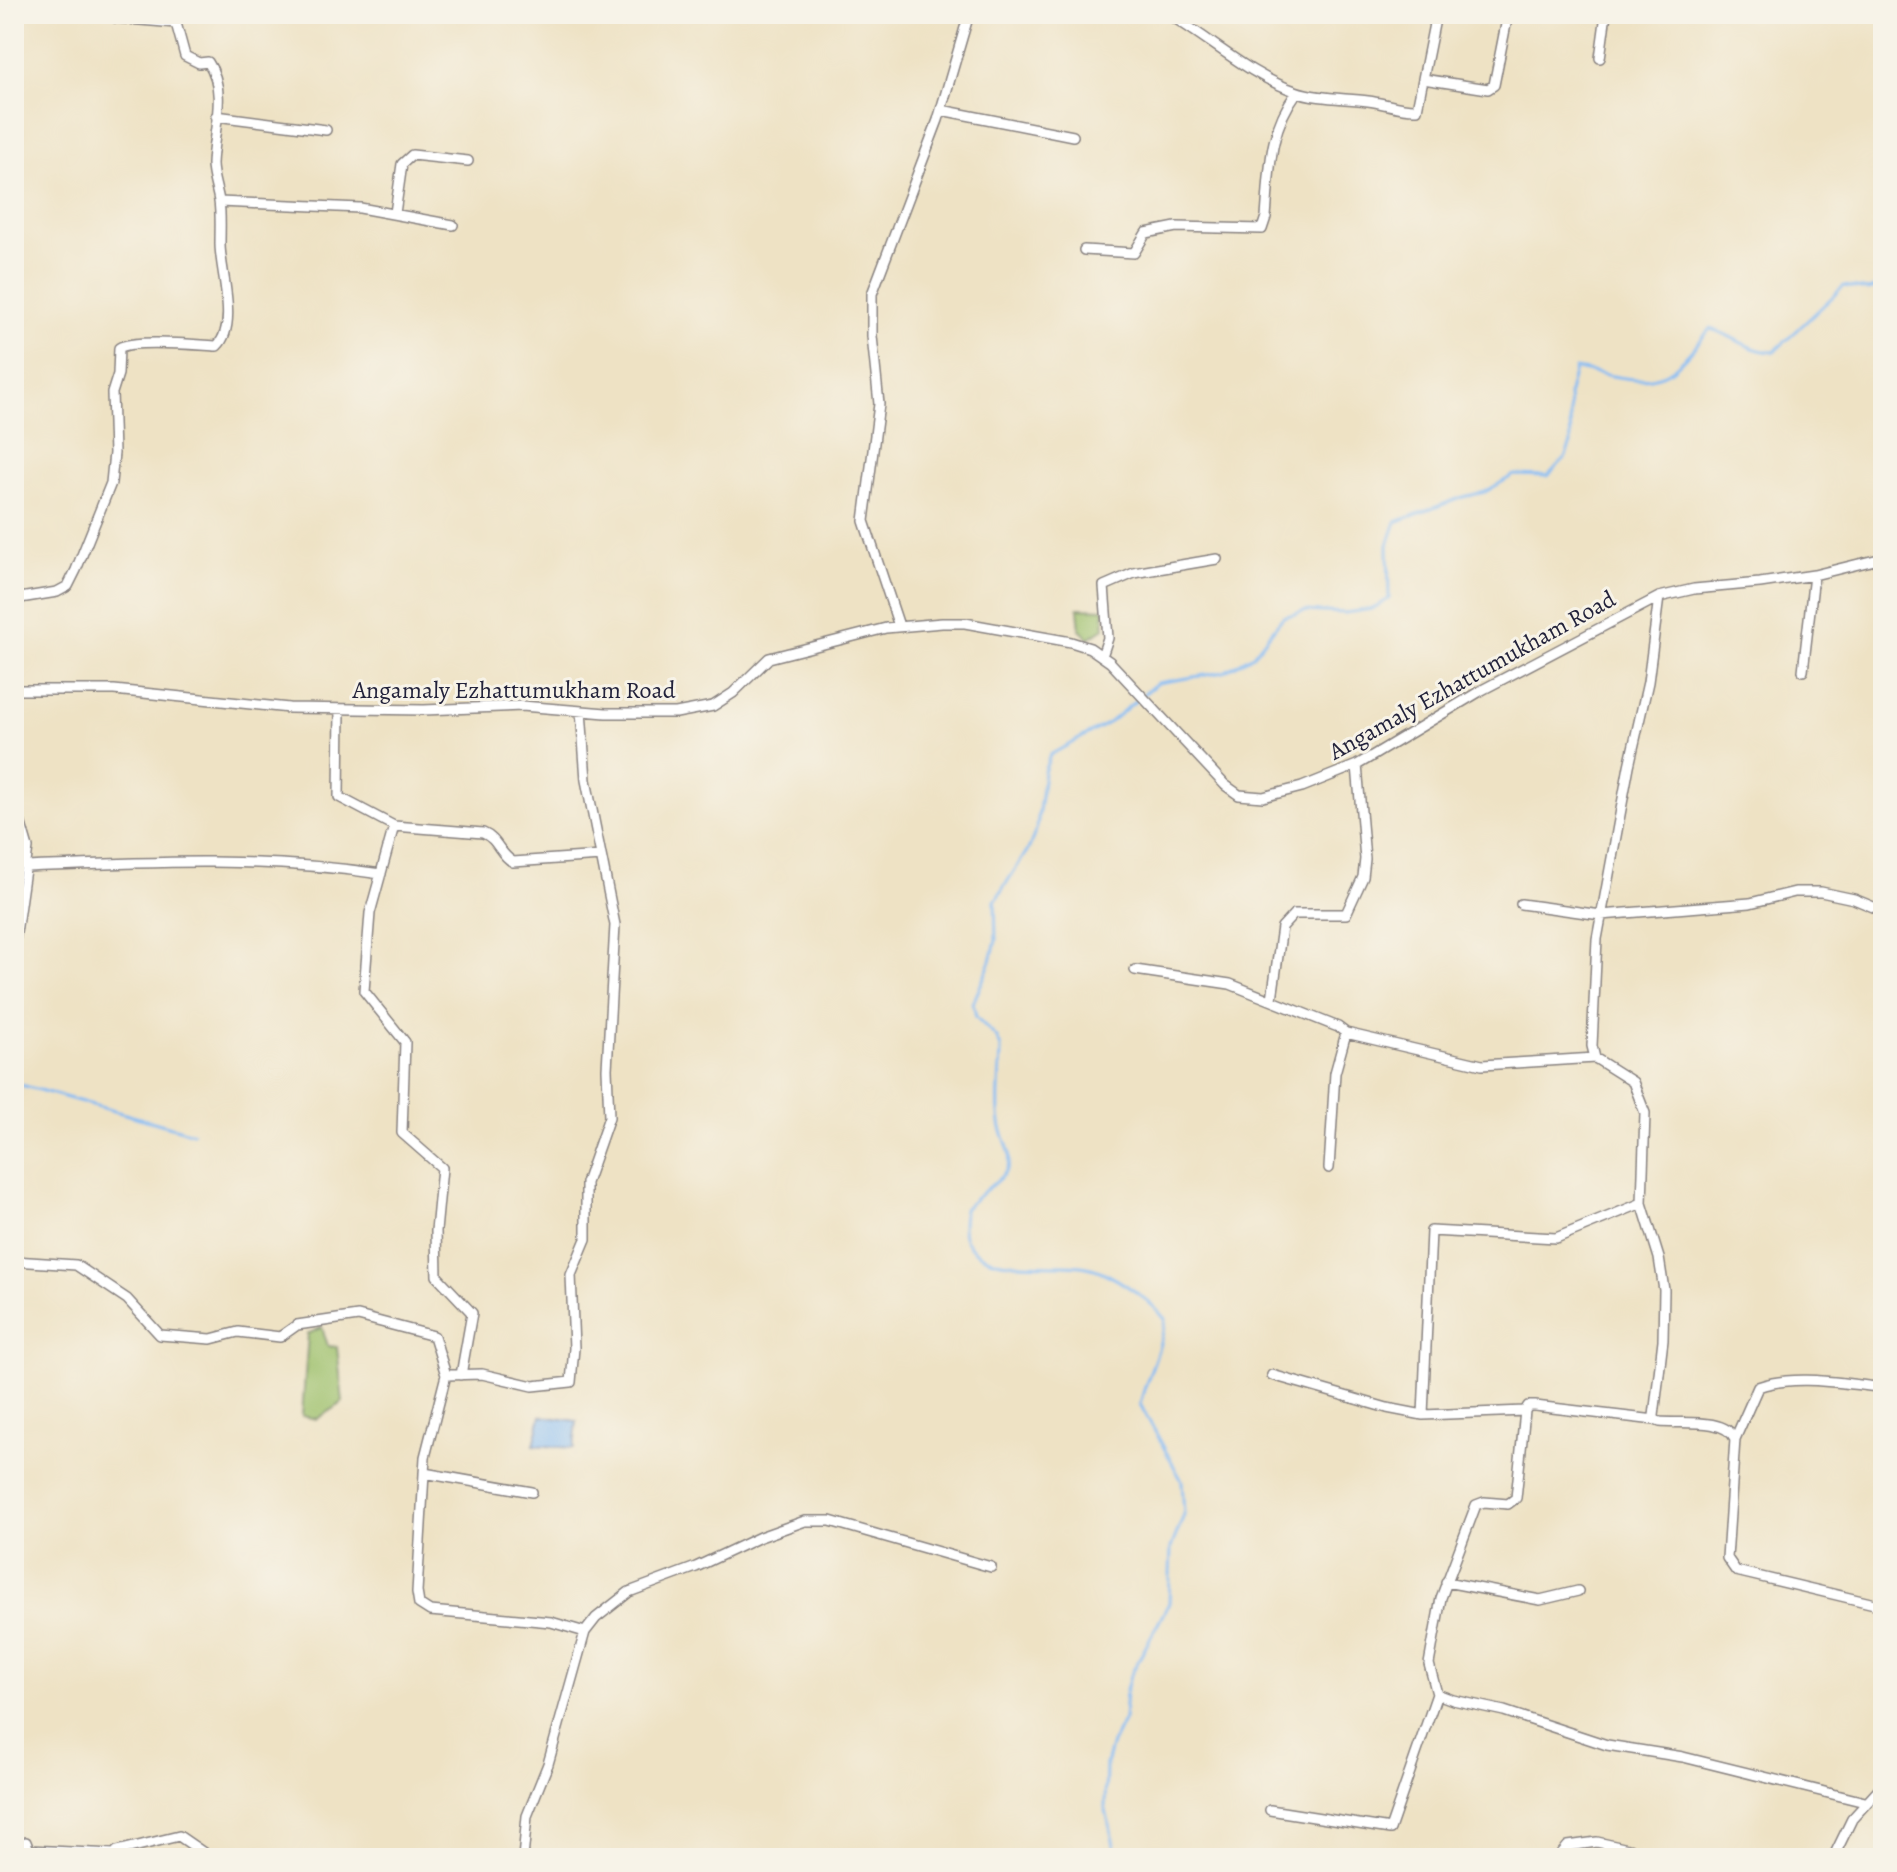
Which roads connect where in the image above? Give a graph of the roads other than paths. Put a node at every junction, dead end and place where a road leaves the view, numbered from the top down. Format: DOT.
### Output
graph roads {
  1 [pos="112,14"];
  2 [pos="969,14"];
  3 [pos="1168,14"];
  4 [pos="1436,14"];
  5 [pos="1508,14"];
  6 [pos="1606,14"];
  7 [pos="1600,58"];
  8 [pos="1423,79"];
  9 [pos="1297,92"];
  10 [pos="941,110"];
  11 [pos="216,116"];
  12 [pos="326,130"];
  13 [pos="1073,136"];
  14 [pos="468,161"];
  15 [pos="219,202"];
  16 [pos="395,213"];
  17 [pos="453,225"];
  18 [pos="1084,250"];
  19 [pos="1883,558"];
  20 [pos="1217,559"];
  21 [pos="1814,575"];
  22 [pos="1659,597"];
  23 [pos="14,599"];
  24 [pos="899,626"];
  25 [pos="1102,656"];
  26 [pos="1803,671"];
  27 [pos="14,690"];
  28 [pos="340,709"];
  29 [pos="581,711"];
  30 [pos="1357,765"];
  31 [pos="14,819"];
  32 [pos="394,826"];
  33 [pos="601,856"];
  34 [pos="26,867"];
  35 [pos="381,874"];
  36 [pos="1521,904"];
  37 [pos="1883,911"];
  38 [pos="1601,915"];
  39 [pos="14,947"];
  40 [pos="1135,970"];
  41 [pos="1272,999"];
  42 [pos="1346,1033"];
  43 [pos="1595,1058"];
  44 [pos="1329,1168"];
  45 [pos="1642,1203"];
  46 [pos="14,1261"];
  47 [pos="1883,1373"];
  48 [pos="446,1375"];
  49 [pos="461,1375"];
  50 [pos="1272,1375"];
  51 [pos="1880,1391"];
  52 [pos="1525,1411"];
  53 [pos="1423,1415"];
  54 [pos="1655,1420"];
  55 [pos="1735,1439"];
  56 [pos="424,1473"];
  57 [pos="532,1492"];
  58 [pos="991,1567"];
  59 [pos="1446,1582"];
  60 [pos="1578,1591"];
  61 [pos="1883,1606"];
  62 [pos="585,1632"];
  63 [pos="1437,1694"];
  64 [pos="1883,1785"];
  65 [pos="1865,1802"];
  66 [pos="1270,1810"];
  67 [pos="26,1842"];
  68 [pos="113,1856"];
  69 [pos="211,1858"];
  70 [pos="523,1858"];
  71 [pos="1558,1858"];
  72 [pos="1668,1858"];
  73 [pos="1833,1858"];
  1 -- 11 [label="street"];
  2 -- 10 [label="street"];
  3 -- 9 [label="street"];
  4 -- 8 [label="street"];
  5 -- 8 [label="street"];
  6 -- 7 [label="street"];
  8 -- 9 [label="street"];
  9 -- 18 [label="street"];
  10 -- 13 [label="street"];
  10 -- 24 [label="street"];
  11 -- 12 [label="street"];
  11 -- 15 [label="street"];
  14 -- 16 [label="street"];
  15 -- 16 [label="street"];
  15 -- 23 [label="street"];
  16 -- 17 [label="street"];
  19 -- 21 [label="street, Angamaly Ezhattumukham Road"];
  20 -- 25 [label="street"];
  21 -- 22 [label="street, Angamaly Ezhattumukham Road"];
  21 -- 26 [label="street"];
  22 -- 30 [label="street, Angamaly Ezhattumukham Road"];
  22 -- 38 [label="street"];
  24 -- 25 [label="street, Angamaly Ezhattumukham Road"];
  24 -- 29 [label="street, Angamaly Ezhattumukham Road"];
  25 -- 30 [label="street, Angamaly Ezhattumukham Road"];
  27 -- 28 [label="street, Angamaly Ezhattumukham Road"];
  28 -- 29 [label="street, Angamaly Ezhattumukham Road"];
  28 -- 32 [label="street"];
  29 -- 33 [label="street"];
  30 -- 41 [label="street"];
  31 -- 34 [label="street"];
  32 -- 33 [label="street"];
  32 -- 35 [label="street"];
  33 -- 49 [label="street"];
  34 -- 35 [label="street"];
  34 -- 39 [label="street"];
  35 -- 49 [label="street"];
  36 -- 38 [label="street"];
  37 -- 38 [label="street"];
  38 -- 43 [label="street"];
  40 -- 41 [label="street"];
  41 -- 42 [label="street"];
  42 -- 43 [label="street"];
  42 -- 44 [label="street"];
  43 -- 45 [label="street"];
  45 -- 53 [label="street"];
  45 -- 54 [label="street"];
  46 -- 48 [label="street"];
  47 -- 51 [label="street"];
  48 -- 49 [label="street"];
  48 -- 56 [label="street"];
  50 -- 53 [label="street"];
  51 -- 55 [label="street"];
  52 -- 53 [label="street"];
  52 -- 54 [label="street"];
  52 -- 59 [label="street"];
  54 -- 55 [label="street"];
  55 -- 61 [label="street"];
  56 -- 57 [label="street"];
  56 -- 62 [label="street"];
  58 -- 62 [label="street"];
  59 -- 60 [label="street"];
  59 -- 63 [label="street"];
  62 -- 70 [label="street"];
  63 -- 65 [label="street"];
  63 -- 66 [label="street"];
  64 -- 65 [label="street"];
  65 -- 73 [label="street"];
  67 -- 68 [label="street"];
  68 -- 69 [label="street"];
  71 -- 72 [label="street"];
}
